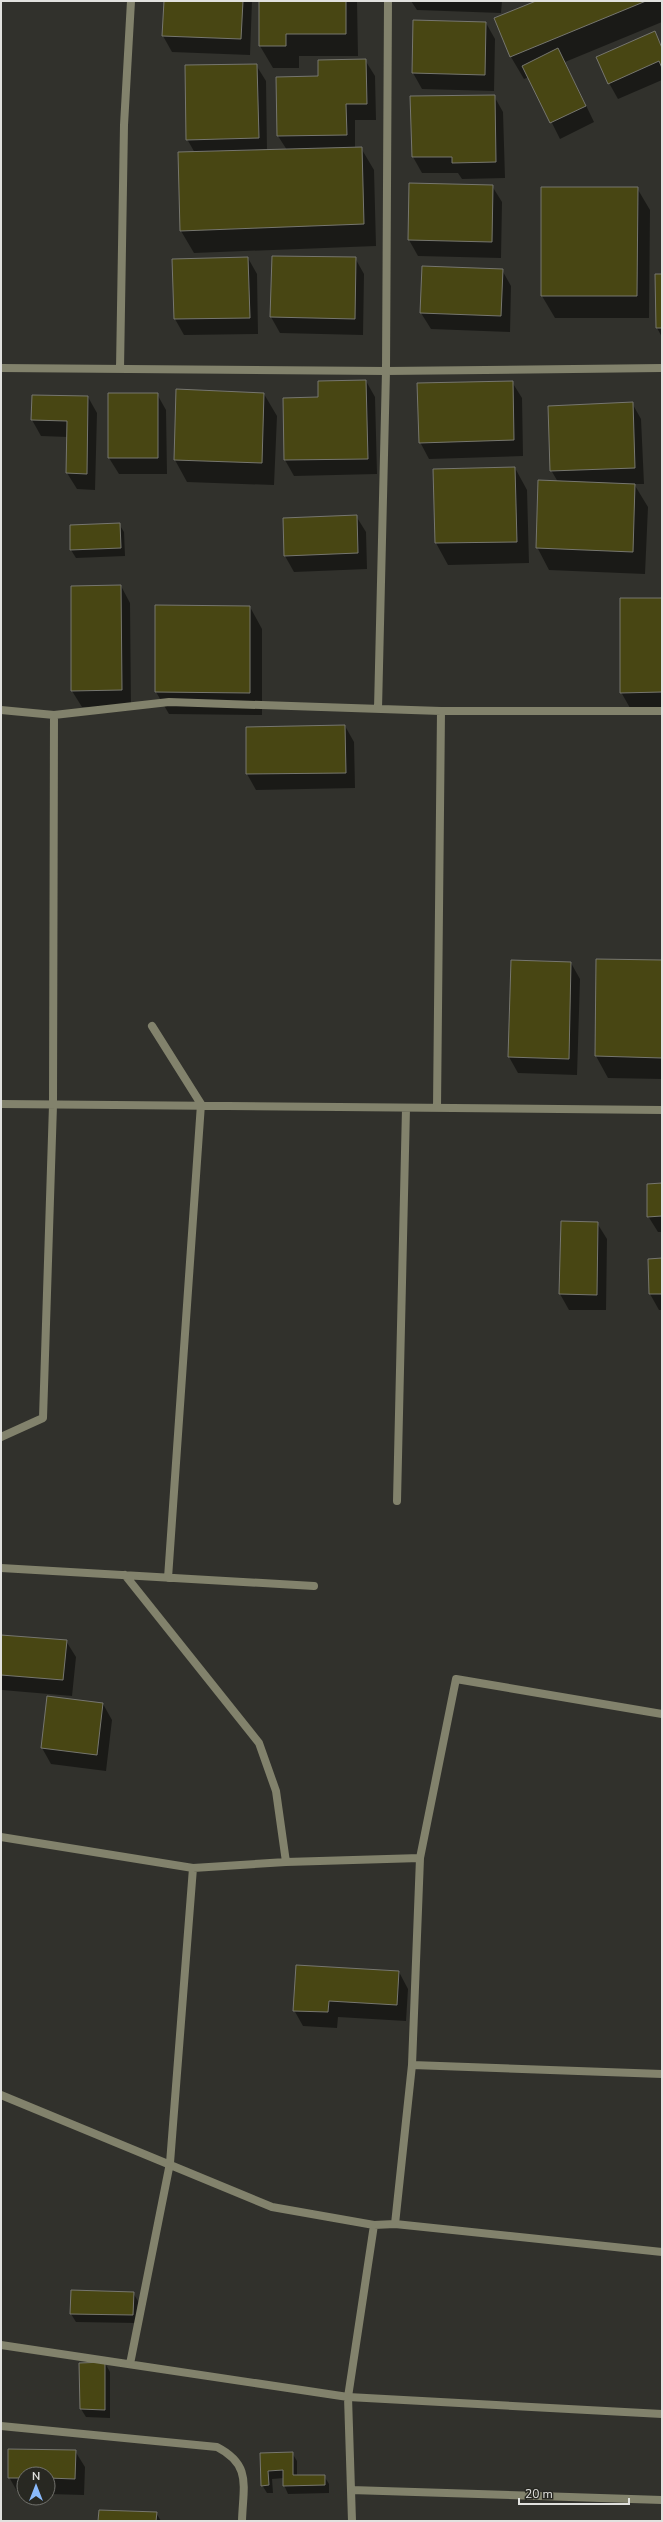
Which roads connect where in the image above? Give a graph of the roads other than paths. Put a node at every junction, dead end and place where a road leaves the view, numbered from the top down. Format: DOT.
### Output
graph roads {
  1 [pos="130,1"];
  2 [pos="388,1"];
  3 [pos="1,368"];
  4 [pos="662,368"];
  5 [pos="120,369"];
  6 [pos="386,371"];
  7 [pos="378,709"];
  8 [pos="1,710"];
  9 [pos="441,711"];
  10 [pos="662,711"];
  11 [pos="54,715"];
  12 [pos="152,1026"];
  13 [pos="1,1104"];
  14 [pos="53,1105"];
  15 [pos="201,1106"];
  16 [pos="406,1108"];
  17 [pos="437,1108"];
  18 [pos="662,1110"];
  19 [pos="1,1437"];
  20 [pos="397,1501"];
  21 [pos="1,1568"];
  22 [pos="125,1575"];
  23 [pos="168,1578"];
  24 [pos="314,1586"];
  25 [pos="662,1714"];
  26 [pos="1,1837"];
  27 [pos="420,1858"];
  28 [pos="286,1862"];
  29 [pos="193,1868"];
  30 [pos="412,2065"];
  31 [pos="662,2074"];
  32 [pos="1,2095"];
  33 [pos="170,2163"];
  34 [pos="374,2224"];
  35 [pos="395,2224"];
  36 [pos="662,2252"];
  37 [pos="1,2345"];
  38 [pos="130,2364"];
  39 [pos="348,2397"];
  40 [pos="662,2414"];
  41 [pos="1,2426"];
  42 [pos="351,2490"];
  43 [pos="662,2500"];
  44 [pos="242,2521"];
  45 [pos="352,2521"];
  1 -- 5 [label="street"];
  2 -- 6 [label="street"];
  3 -- 5 [label="street"];
  4 -- 6 [label="street"];
  5 -- 6 [label="street"];
  6 -- 7 [label="street"];
  7 -- 9 [label="street"];
  7 -- 11 [label="street"];
  8 -- 11 [label="street"];
  9 -- 10 [label="street"];
  9 -- 17 [label="street"];
  11 -- 14 [label="street"];
  12 -- 15 [label="street"];
  13 -- 14 [label="street"];
  14 -- 15 [label="street"];
  14 -- 19 [label="street"];
  15 -- 16 [label="street"];
  15 -- 23 [label="street"];
  16 -- 17 [label="street"];
  16 -- 20 [label="street"];
  17 -- 18 [label="street"];
  21 -- 22 [label="street"];
  22 -- 23 [label="street"];
  22 -- 28 [label="street"];
  23 -- 24 [label="street"];
  25 -- 27 [label="street"];
  26 -- 29 [label="street"];
  27 -- 28 [label="street"];
  27 -- 30 [label="street"];
  28 -- 29 [label="street"];
  29 -- 33 [label="street"];
  30 -- 31 [label="street"];
  30 -- 35 [label="street"];
  32 -- 33 [label="street"];
  33 -- 34 [label="street"];
  33 -- 38 [label="street"];
  34 -- 35 [label="street"];
  34 -- 39 [label="street"];
  35 -- 36 [label="street"];
  37 -- 38 [label="street"];
  38 -- 39 [label="street"];
  39 -- 40 [label="street"];
  39 -- 42 [label="street"];
  41 -- 44 [label="street"];
  42 -- 43 [label="street"];
  42 -- 45 [label="street"];
}
